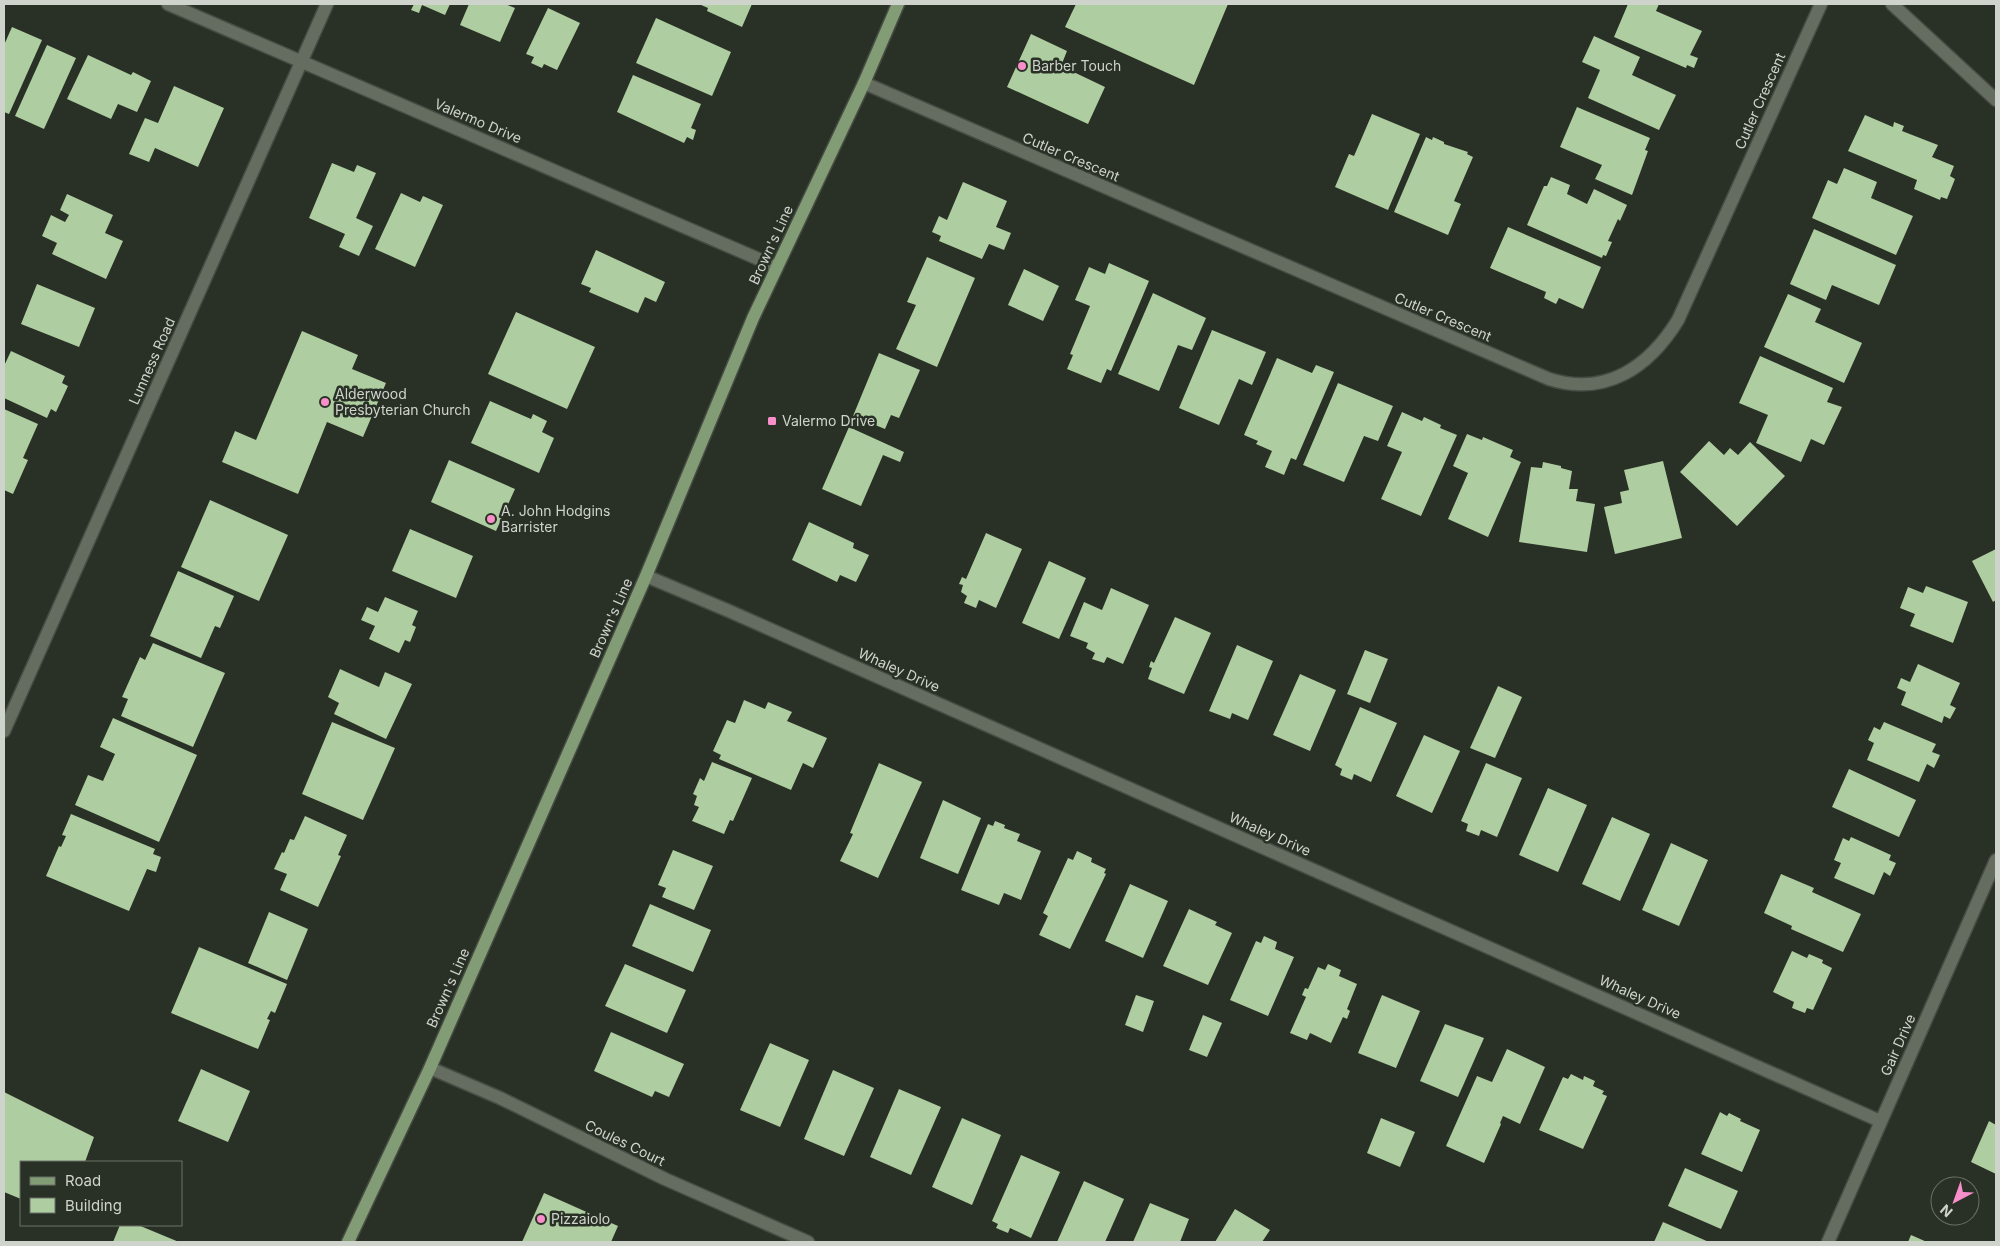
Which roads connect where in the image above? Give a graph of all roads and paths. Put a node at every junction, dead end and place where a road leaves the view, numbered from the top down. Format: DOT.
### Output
graph roads {
  1 [pos="168,4"];
  2 [pos="327,4"];
  3 [pos="898,4"];
  4 [pos="1821,4"];
  5 [pos="1892,4"];
  6 [pos="301,62"];
  7 [pos="864,83"];
  8 [pos="1996,100"];
  9 [pos="777,267"];
  10 [pos="646,576"];
  11 [pos="4,731"];
  12 [pos="1996,860"];
  13 [pos="430,1068"];
  14 [pos="1880,1121"];
  15 [pos="348,1242"];
  16 [pos="808,1242"];
  17 [pos="1828,1242"];
  1 -- 6 [label="street, Valermo Drive"];
  2 -- 6 [label="street, Lunness Road"];
  3 -- 7 [label="main road, Brown's Line"];
  4 -- 7 [label="street, Cutler Crescent"];
  5 -- 8 [label="street"];
  6 -- 9 [label="street, Valermo Drive"];
  6 -- 11 [label="street, Lunness Road"];
  7 -- 9 [label="main road, Brown's Line"];
  9 -- 10 [label="main road, Brown's Line"];
  10 -- 13 [label="main road, Brown's Line"];
  10 -- 14 [label="street, Whaley Drive"];
  12 -- 14 [label="street, Gair Drive"];
  13 -- 15 [label="main road, Brown's Line"];
  13 -- 16 [label="street, Coules Court"];
  14 -- 17 [label="street, Gair Drive"];
}
